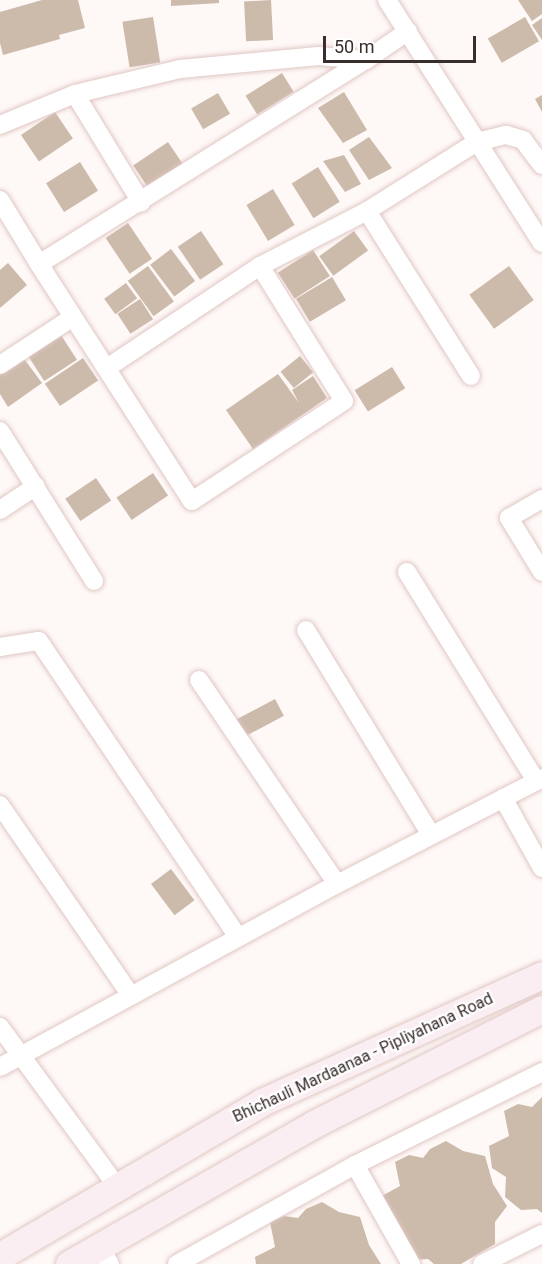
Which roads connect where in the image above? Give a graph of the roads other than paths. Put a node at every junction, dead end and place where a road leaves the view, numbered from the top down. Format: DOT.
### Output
graph roads {
  1 [pos="387,0"];
  2 [pos="408,31"];
  3 [pos="366,60"];
  4 [pos="75,94"];
  5 [pos="0,125"];
  6 [pos="477,142"];
  7 [pos="542,165"];
  8 [pos="0,200"];
  9 [pos="141,202"];
  10 [pos="367,211"];
  11 [pos="542,243"];
  12 [pos="39,264"];
  13 [pos="260,266"];
  14 [pos="73,317"];
  15 [pos="0,364"];
  16 [pos="107,369"];
  17 [pos="471,376"];
  18 [pos="0,431"];
  19 [pos="36,486"];
  20 [pos="542,499"];
  21 [pos="0,510"];
  22 [pos="407,572"];
  23 [pos="542,572"];
  24 [pos="94,581"];
  25 [pos="306,630"];
  26 [pos="0,648"];
  27 [pos="199,680"];
  28 [pos="539,780"];
  29 [pos="503,798"];
  30 [pos="0,805"];
  31 [pos="431,835"];
  32 [pos="542,868"];
  33 [pos="336,884"];
  34 [pos="238,937"];
  35 [pos="542,975"];
  36 [pos="130,994"];
  37 [pos="542,1009"];
  38 [pos="0,1027"];
  39 [pos="18,1055"];
  40 [pos="0,1067"];
  41 [pos="542,1072"];
  42 [pos="355,1165"];
  43 [pos="116,1185"];
  44 [pos="542,1234"];
  45 [pos="0,1256"];
  46 [pos="89,1259"];
  47 [pos="177,1264"];
  48 [pos="411,1264"];
  49 [pos="482,1264"];
  1 -- 2 [label="street"];
  2 -- 3 [label="street"];
  2 -- 6 [label="street"];
  3 -- 4 [label="street"];
  3 -- 9 [label="street"];
  4 -- 5 [label="street"];
  4 -- 9 [label="street"];
  6 -- 7 [label="street"];
  6 -- 10 [label="street"];
  6 -- 11 [label="street"];
  8 -- 12 [label="street"];
  9 -- 12 [label="street"];
  10 -- 13 [label="street"];
  10 -- 17 [label="street"];
  12 -- 14 [label="street"];
  13 -- 16 [label="street"];
  13 -- 16 [label="street"];
  14 -- 15 [label="street"];
  14 -- 16 [label="street"];
  18 -- 19 [label="street"];
  19 -- 21 [label="street"];
  19 -- 24 [label="street"];
  20 -- 23 [label="street"];
  22 -- 28 [label="street"];
  25 -- 31 [label="street"];
  26 -- 34 [label="street"];
  27 -- 33 [label="street"];
  28 -- 29 [label="street"];
  29 -- 31 [label="street"];
  29 -- 32 [label="street"];
  30 -- 36 [label="street"];
  31 -- 33 [label="street"];
  33 -- 34 [label="street"];
  34 -- 36 [label="street"];
  35 -- 43 [label="main road, Bhichauli Mardaanaa - Pipliyahana Road"];
  36 -- 39 [label="street"];
  37 -- 46 [label="main road, Bhichauli Mardaanaa - Pipliyahana Road"];
  38 -- 39 [label="street"];
  39 -- 40 [label="street"];
  39 -- 43 [label="street"];
  41 -- 42 [label="street"];
  42 -- 47 [label="street"];
  42 -- 48 [label="street"];
  43 -- 45 [label="main road, Bhichauli Mardaanaa - Pipliyahana Road"];
  44 -- 49 [label="street"];
}
